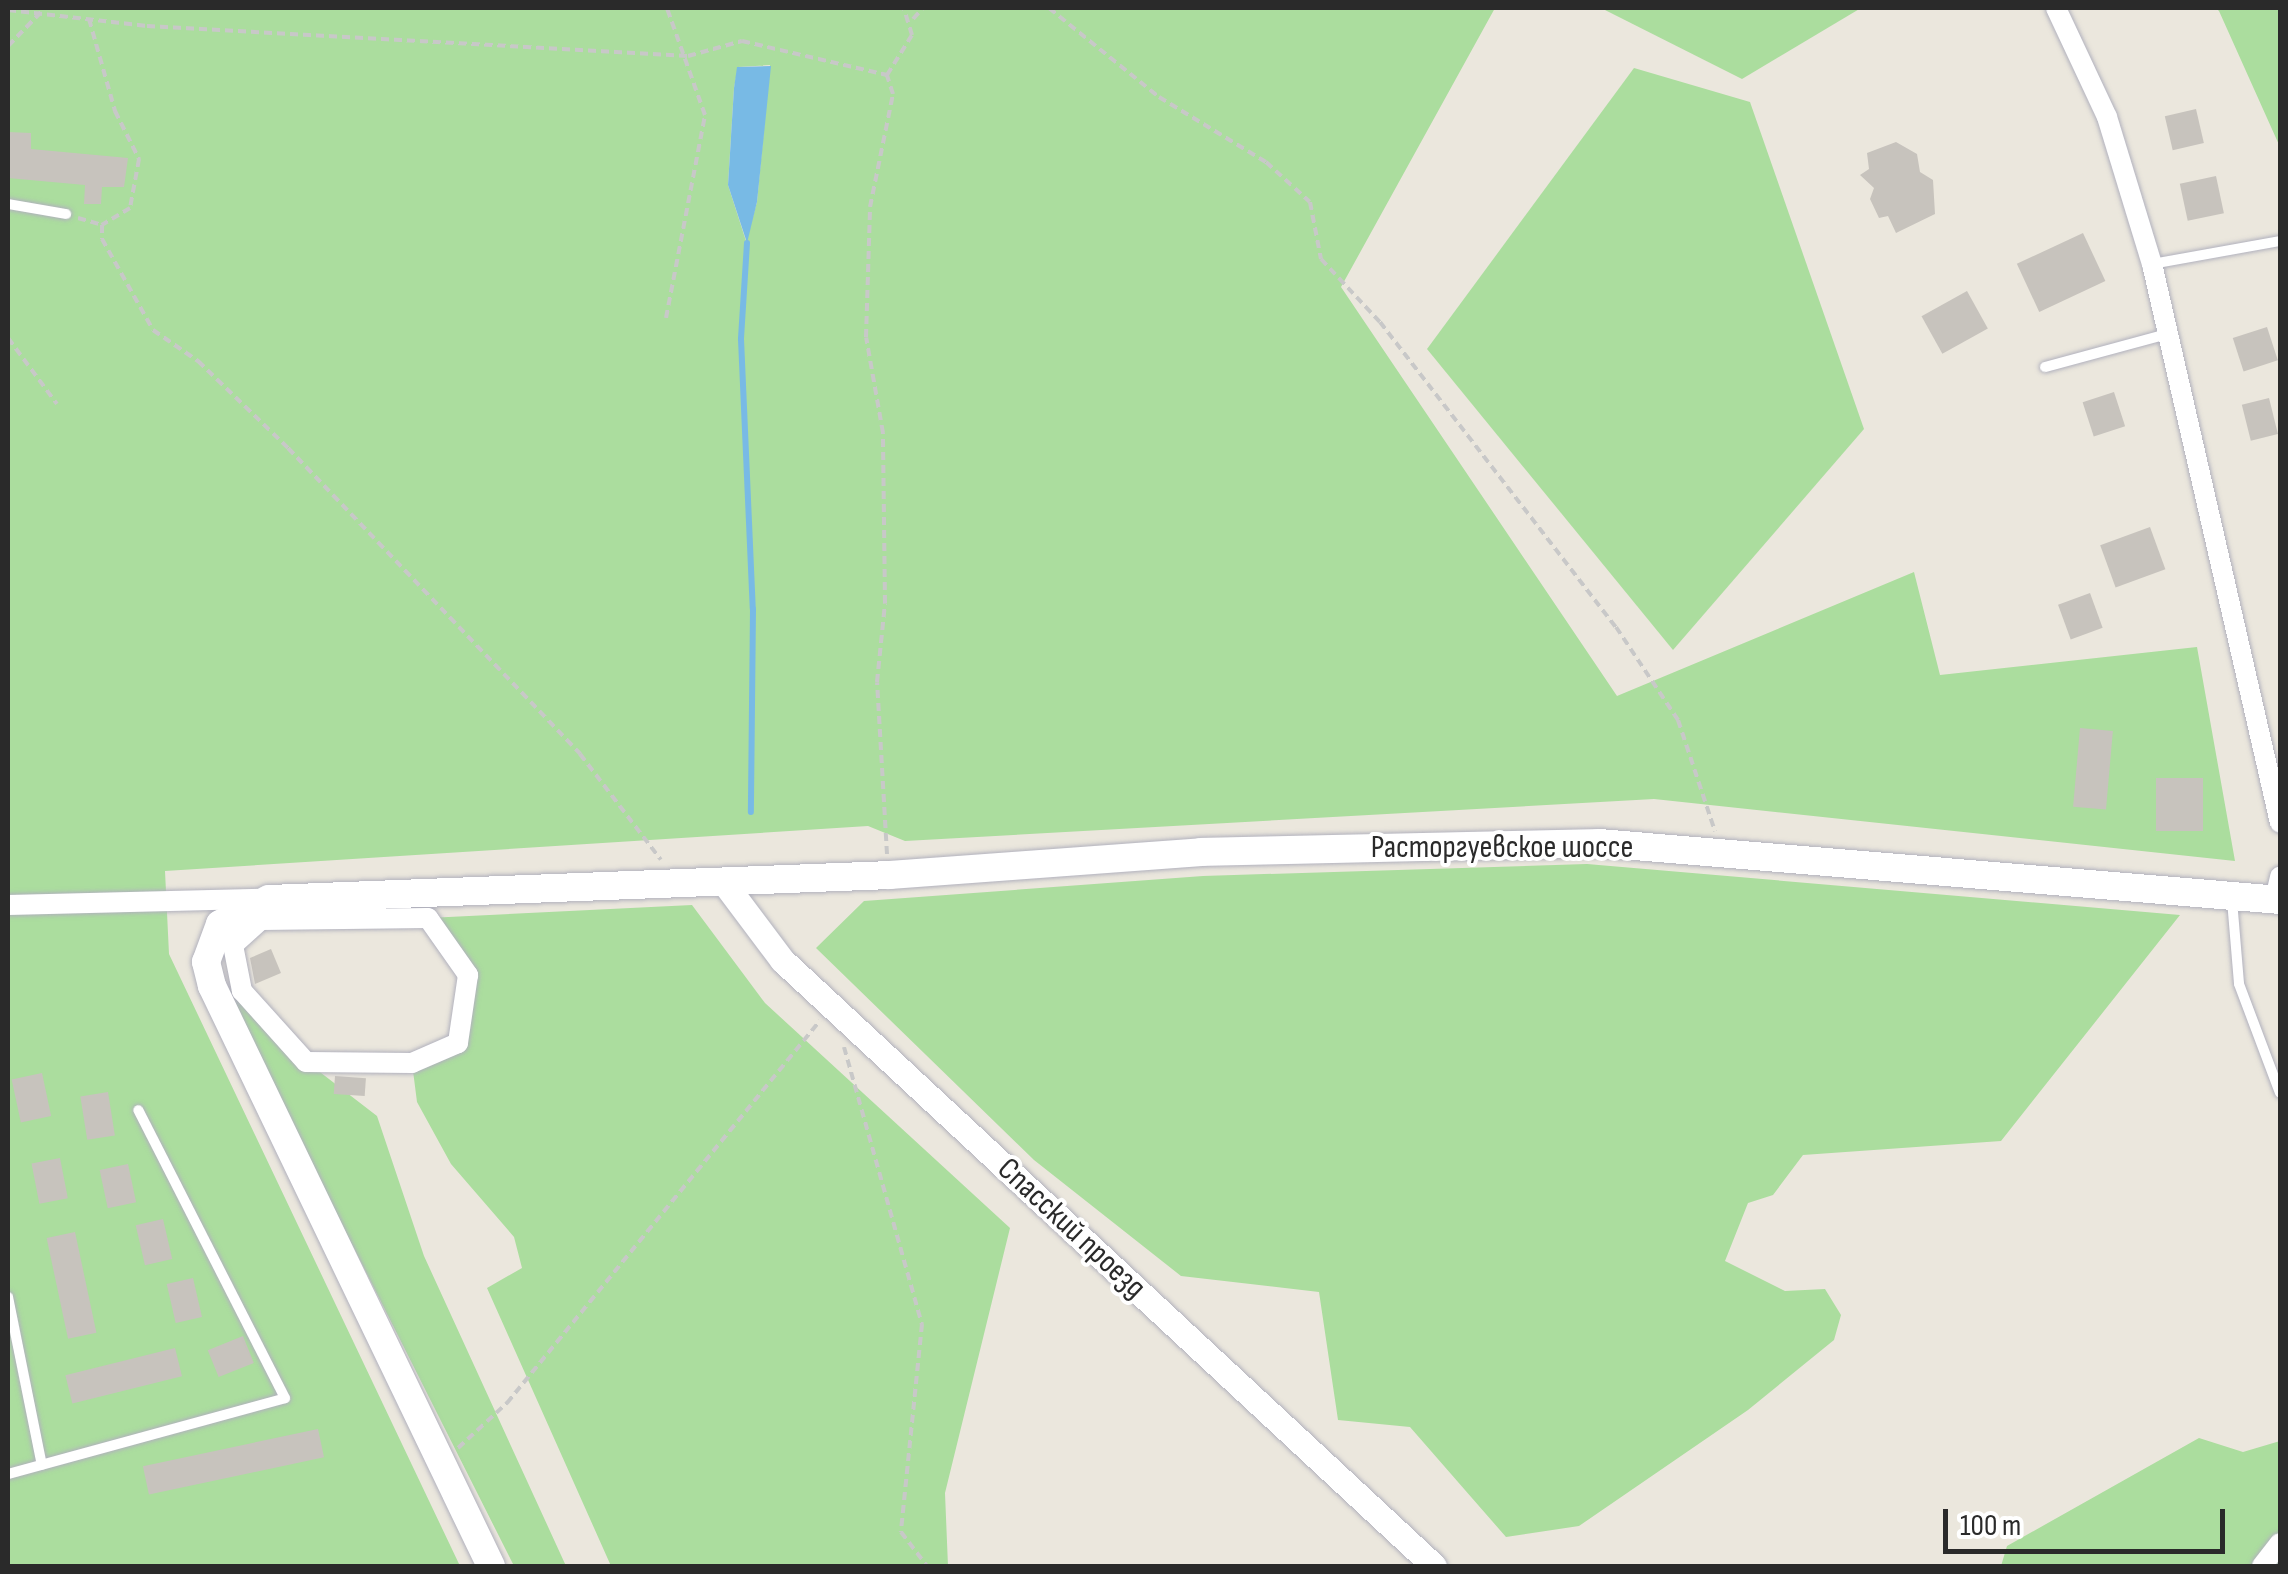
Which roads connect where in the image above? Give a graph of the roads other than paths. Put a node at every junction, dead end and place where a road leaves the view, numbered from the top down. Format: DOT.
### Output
graph roads {
  1 [pos="2056,8"];
  2 [pos="8,204"];
  3 [pos="66,214"];
  4 [pos="2280,241"];
  5 [pos="2152,264"];
  6 [pos="2164,336"];
  7 [pos="2045,367"];
  8 [pos="2280,823"];
  9 [pos="722,880"];
  10 [pos="2279,892"];
  11 [pos="2232,894"];
  12 [pos="269,899"];
  13 [pos="8,905"];
  14 [pos="233,944"];
  15 [pos="2280,1093"];
  16 [pos="138,1110"];
  17 [pos="8,1298"];
  18 [pos="42,1465"];
  19 [pos="8,1474"];
  20 [pos="2280,1543"];
  21 [pos="491,1566"];
  22 [pos="1434,1566"];
  23 [pos="2262,1566"];
  1 -- 5 [label="street"];
  2 -- 3 [label="lane"];
  4 -- 5 [label="lane"];
  5 -- 6 [label="street"];
  6 -- 7 [label="lane"];
  6 -- 8 [label="street"];
  9 -- 11 [label="main road, Расторгуевское шоссе"];
  9 -- 12 [label="main road, Расторгуевское шоссе"];
  9 -- 22 [label="street, Спасский проезд"];
  10 -- 11 [label="main road, Расторгуевское шоссе"];
  11 -- 15 [label="lane"];
  12 -- 13 [label="street"];
  12 -- 21 [label="main road"];
  14 -- 14 [label="street"];
  16 -- 18 [label="lane"];
  17 -- 18 [label="lane"];
  18 -- 19 [label="lane"];
  20 -- 23 [label="street"];
}
